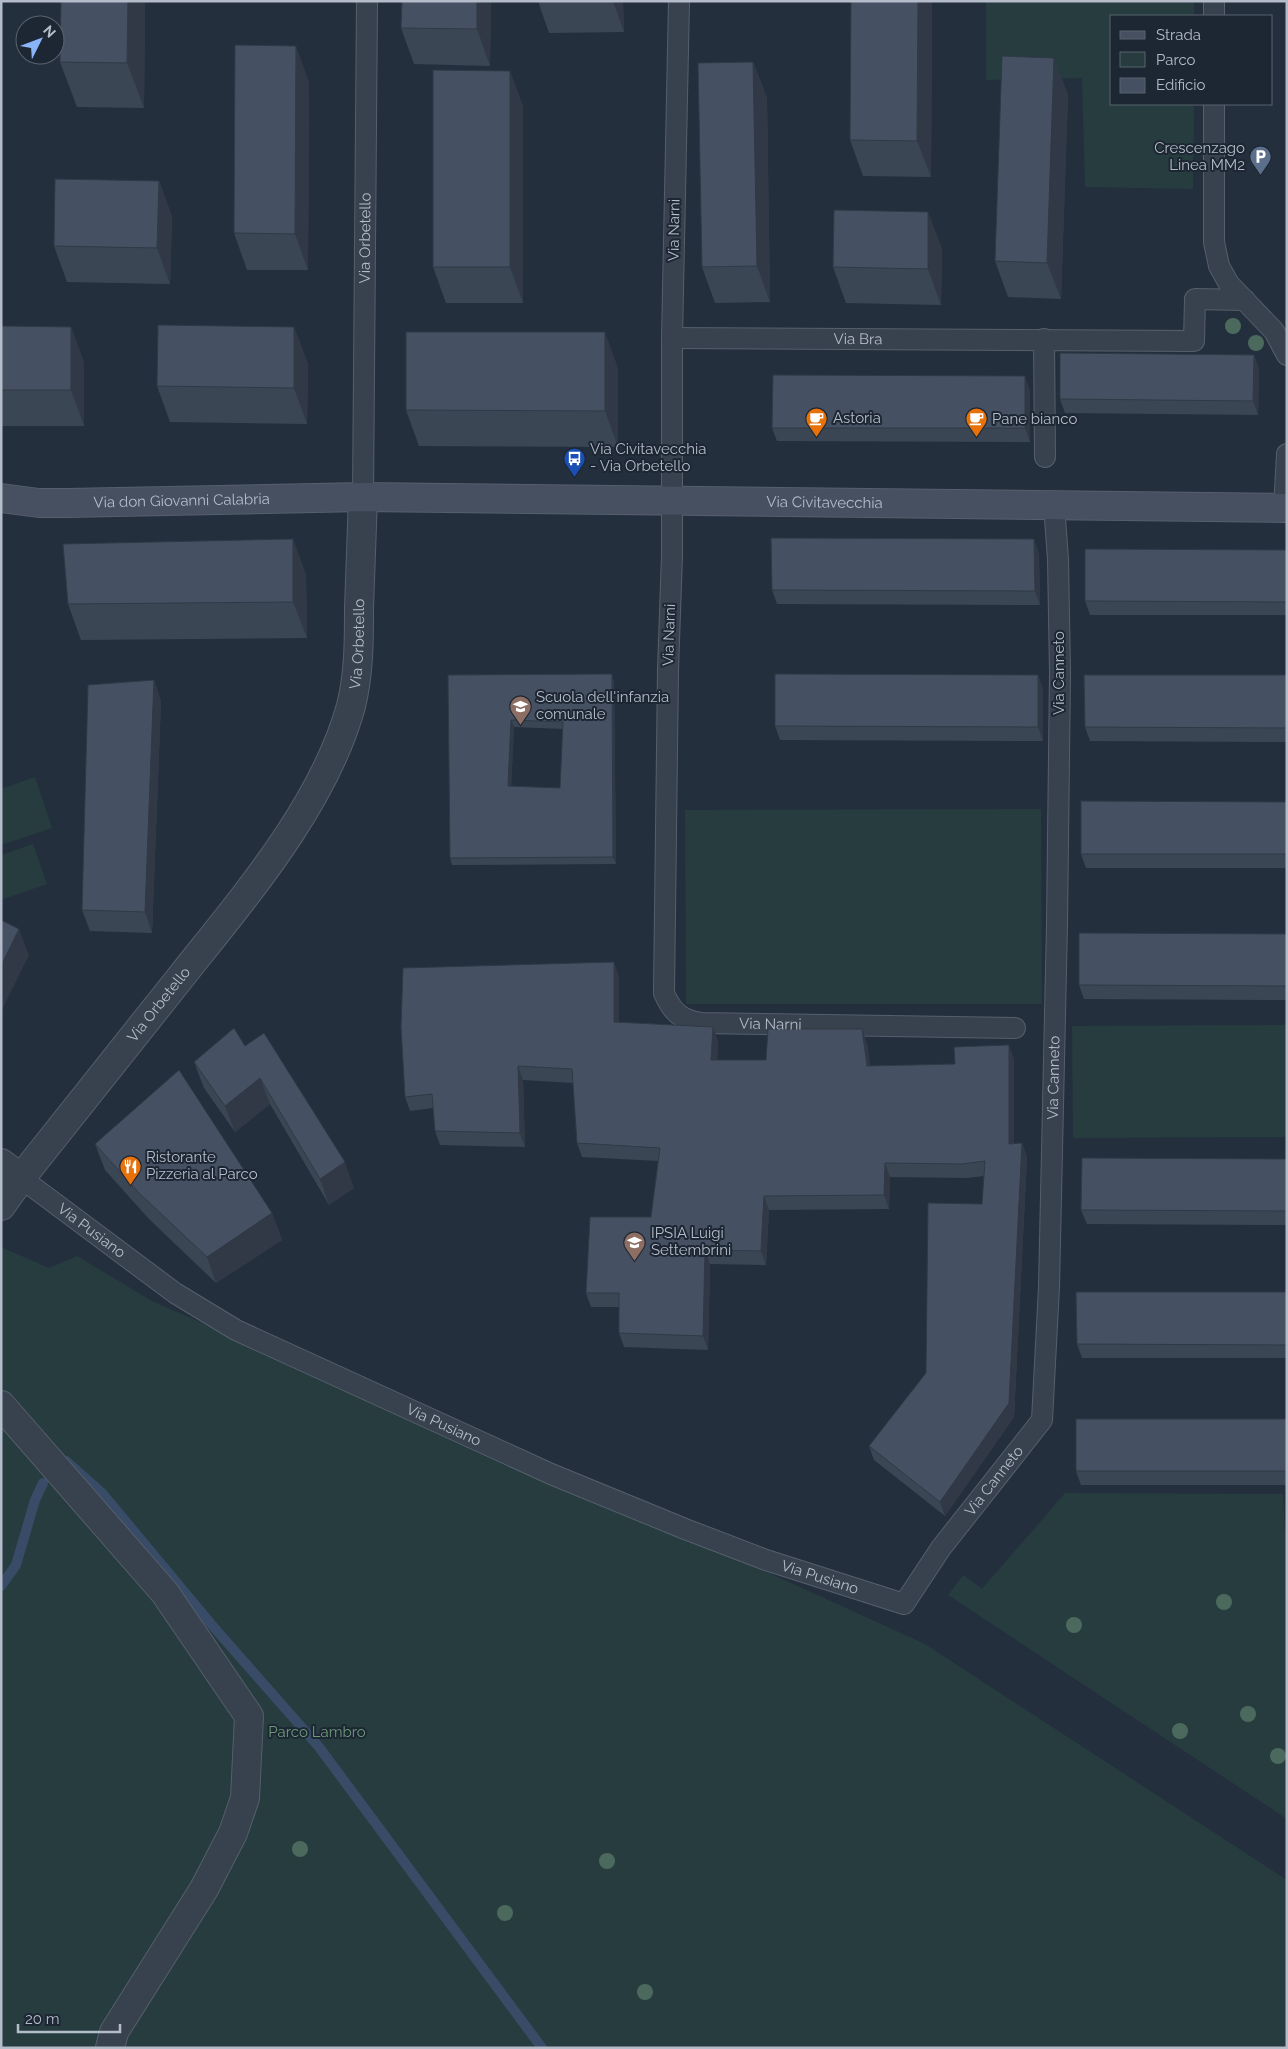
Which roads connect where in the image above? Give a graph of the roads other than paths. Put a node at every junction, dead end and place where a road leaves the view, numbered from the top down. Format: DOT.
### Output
graph roads {
  1 [pos="367,1"];
  2 [pos="680,1"];
  3 [pos="1214,1"];
  4 [pos="1214,15"];
  5 [pos="1214,105"];
  6 [pos="1245,300"];
  7 [pos="672,338"];
  8 [pos="1044,339"];
  9 [pos="1287,354"];
  10 [pos="1287,454"];
  11 [pos="1045,457"];
  12 [pos="363,497"];
  13 [pos="1,498"];
  14 [pos="672,500"];
  15 [pos="1054,506"];
  16 [pos="1286,508"];
  17 [pos="1014,1028"];
  18 [pos="8,1174"];
  19 [pos="1,1206"];
  20 [pos="1,1405"];
  21 [pos="904,1604"];
  22 [pos="110,2048"];
  1 -- 12 [label="lane, Via Orbetello"];
  2 -- 7 [label="lane, Via Narni"];
  3 -- 4 [label="lane"];
  5 -- 6 [label="lane"];
  6 -- 8 [label="lane, Via Bra"];
  6 -- 9 [label="lane"];
  7 -- 8 [label="lane, Via Bra"];
  7 -- 14 [label="lane, Via Narni"];
  8 -- 11 [label="lane"];
  10 -- 16 [label="lane"];
  12 -- 13 [label="street, Via don Giovanni Calabria"];
  12 -- 14 [label="street, Via Civitavecchia"];
  12 -- 18 [label="street, Via Orbetello"];
  14 -- 15 [label="street, Via Civitavecchia"];
  14 -- 17 [label="lane, Via Narni"];
  15 -- 16 [label="street, Via Civitavecchia"];
  15 -- 21 [label="lane, Via Canneto"];
  18 -- 19 [label="street, Via Orbetello"];
  18 -- 21 [label="lane, Via Pusiano"];
  20 -- 22 [label="street"];
}
